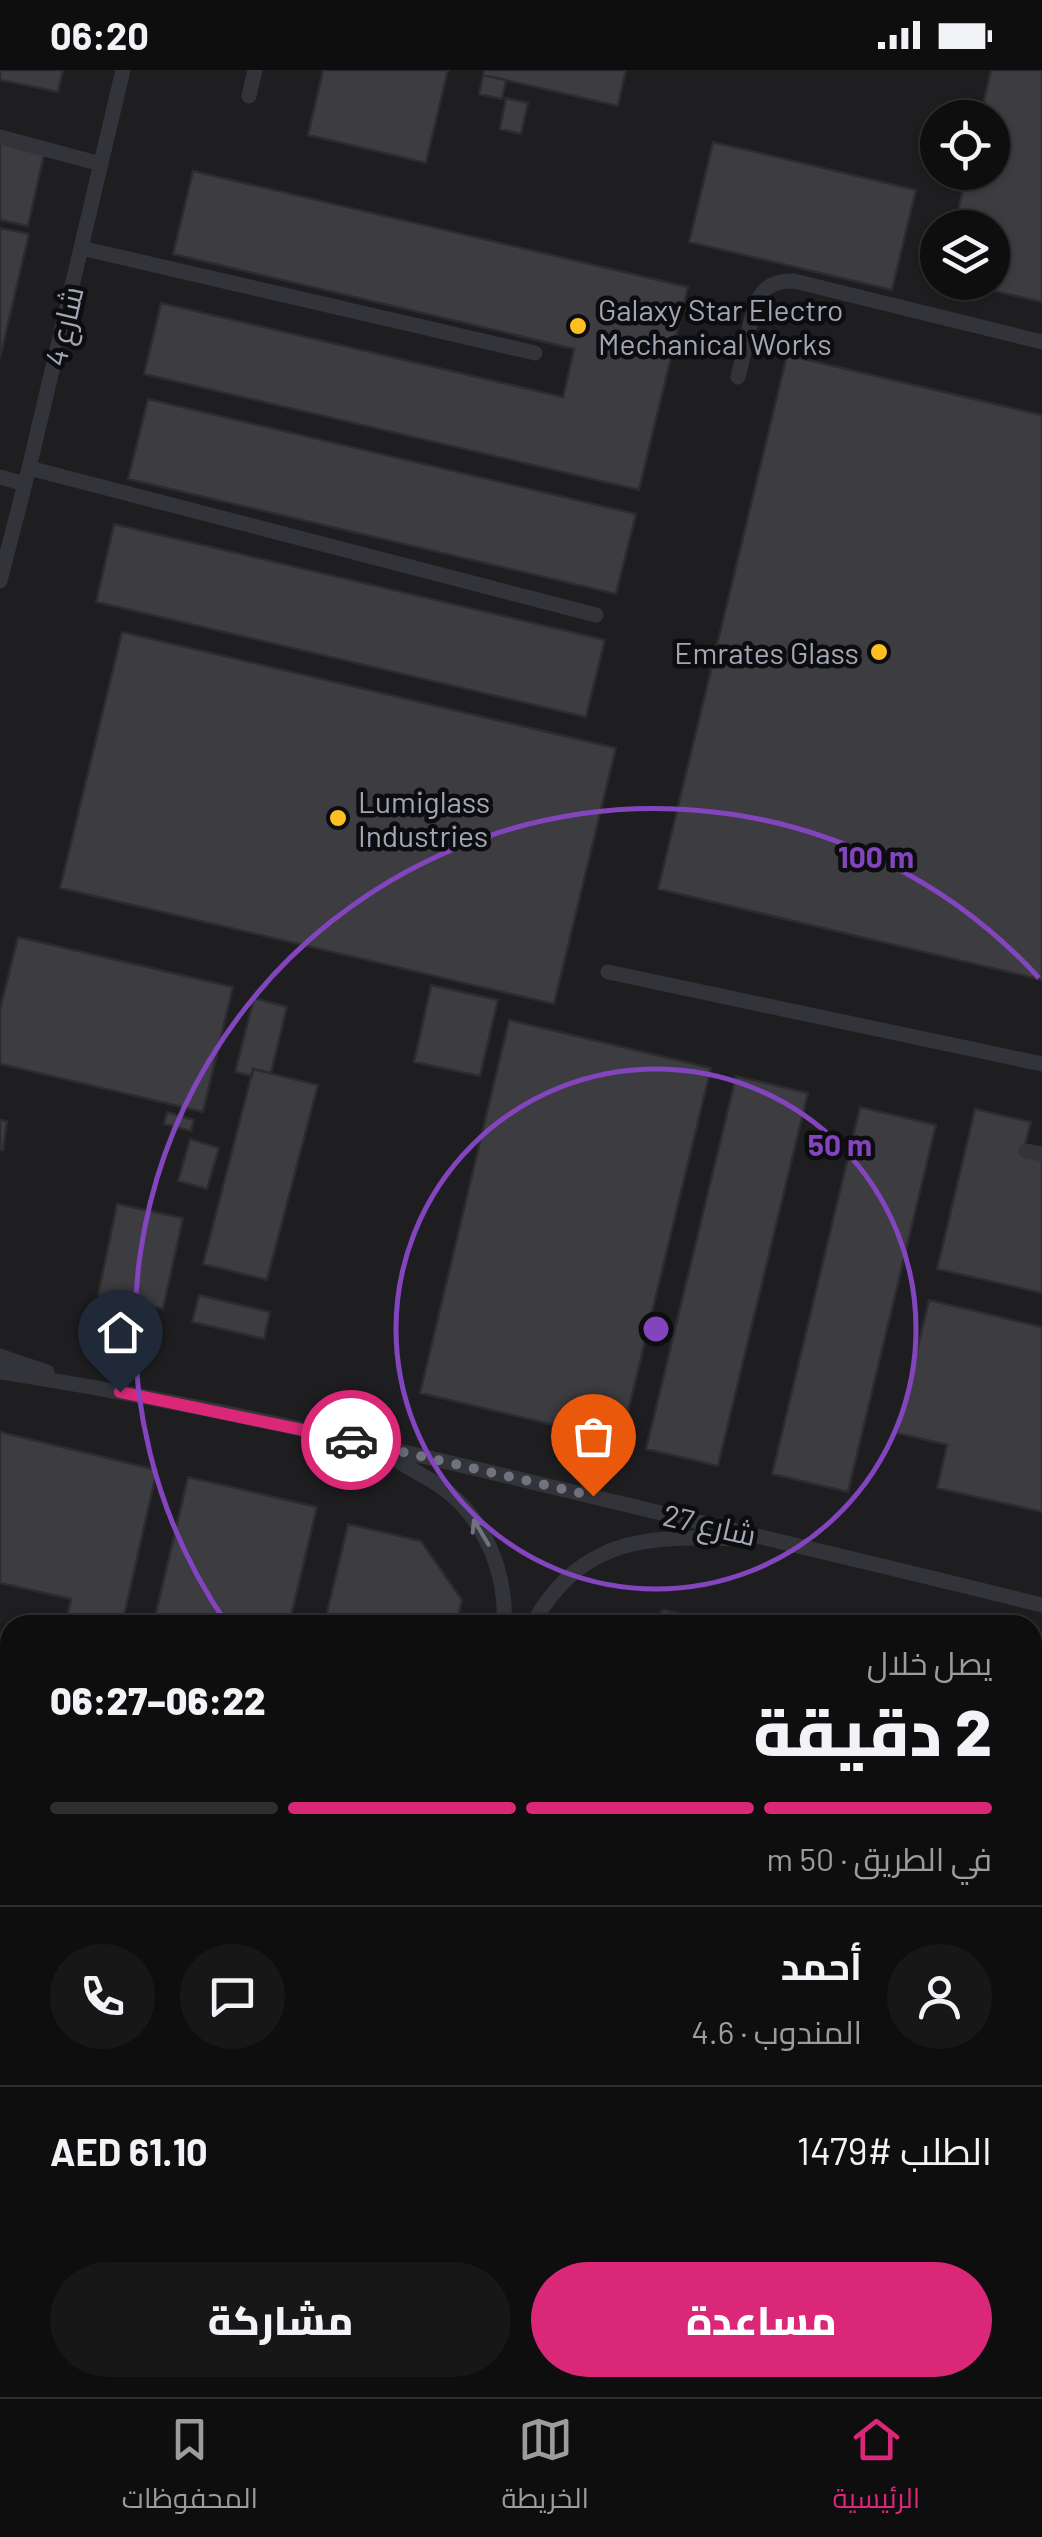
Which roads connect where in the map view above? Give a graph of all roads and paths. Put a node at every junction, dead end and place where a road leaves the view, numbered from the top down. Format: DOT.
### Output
graph roads {
  1 [pos="123,70"];
  2 [pos="255,70"];
  3 [pos="249,96"];
  4 [pos="0,138"];
  5 [pos="101,164"];
  6 [pos="82,248"];
  7 [pos="1042,342"];
  8 [pos="536,353"];
  9 [pos="738,377"];
  10 [pos="28,476"];
  11 [pos="0,477"];
  12 [pos="0,581"];
  13 [pos="596,614"];
  14 [pos="608,972"];
  15 [pos="1042,1064"];
  16 [pos="0,1356"];
  17 [pos="0,1372"];
  18 [pos="84,1385"];
  19 [pos="366,1443"];
  20 [pos="782,1540"];
  21 [pos="1042,1604"];
  22 [pos="504,1615"];
  23 [pos="538,1615"];
  1 -- 5 [label="lane, شارع 4"];
  2 -- 3 [label="lane"];
  4 -- 5 [label="lane"];
  5 -- 6 [label="lane, شارع 4"];
  6 -- 8 [label="lane"];
  6 -- 10 [label="lane, شارع 4"];
  7 -- 9 [label="lane"];
  10 -- 11 [label="lane"];
  10 -- 12 [label="lane, شارع 4"];
  10 -- 13 [label="lane"];
  14 -- 15 [label="lane"];
  16 -- 18 [label="lane, شارع 27"];
  17 -- 18 [label="lane, شارع 27"];
  18 -- 19 [label="lane, شارع 27"];
  19 -- 20 [label="lane, شارع 27"];
  22 -- 19 [label="lane, one-way"];
  20 -- 21 [label="lane, شارع 27"];
  20 -- 23 [label="lane"];
}
